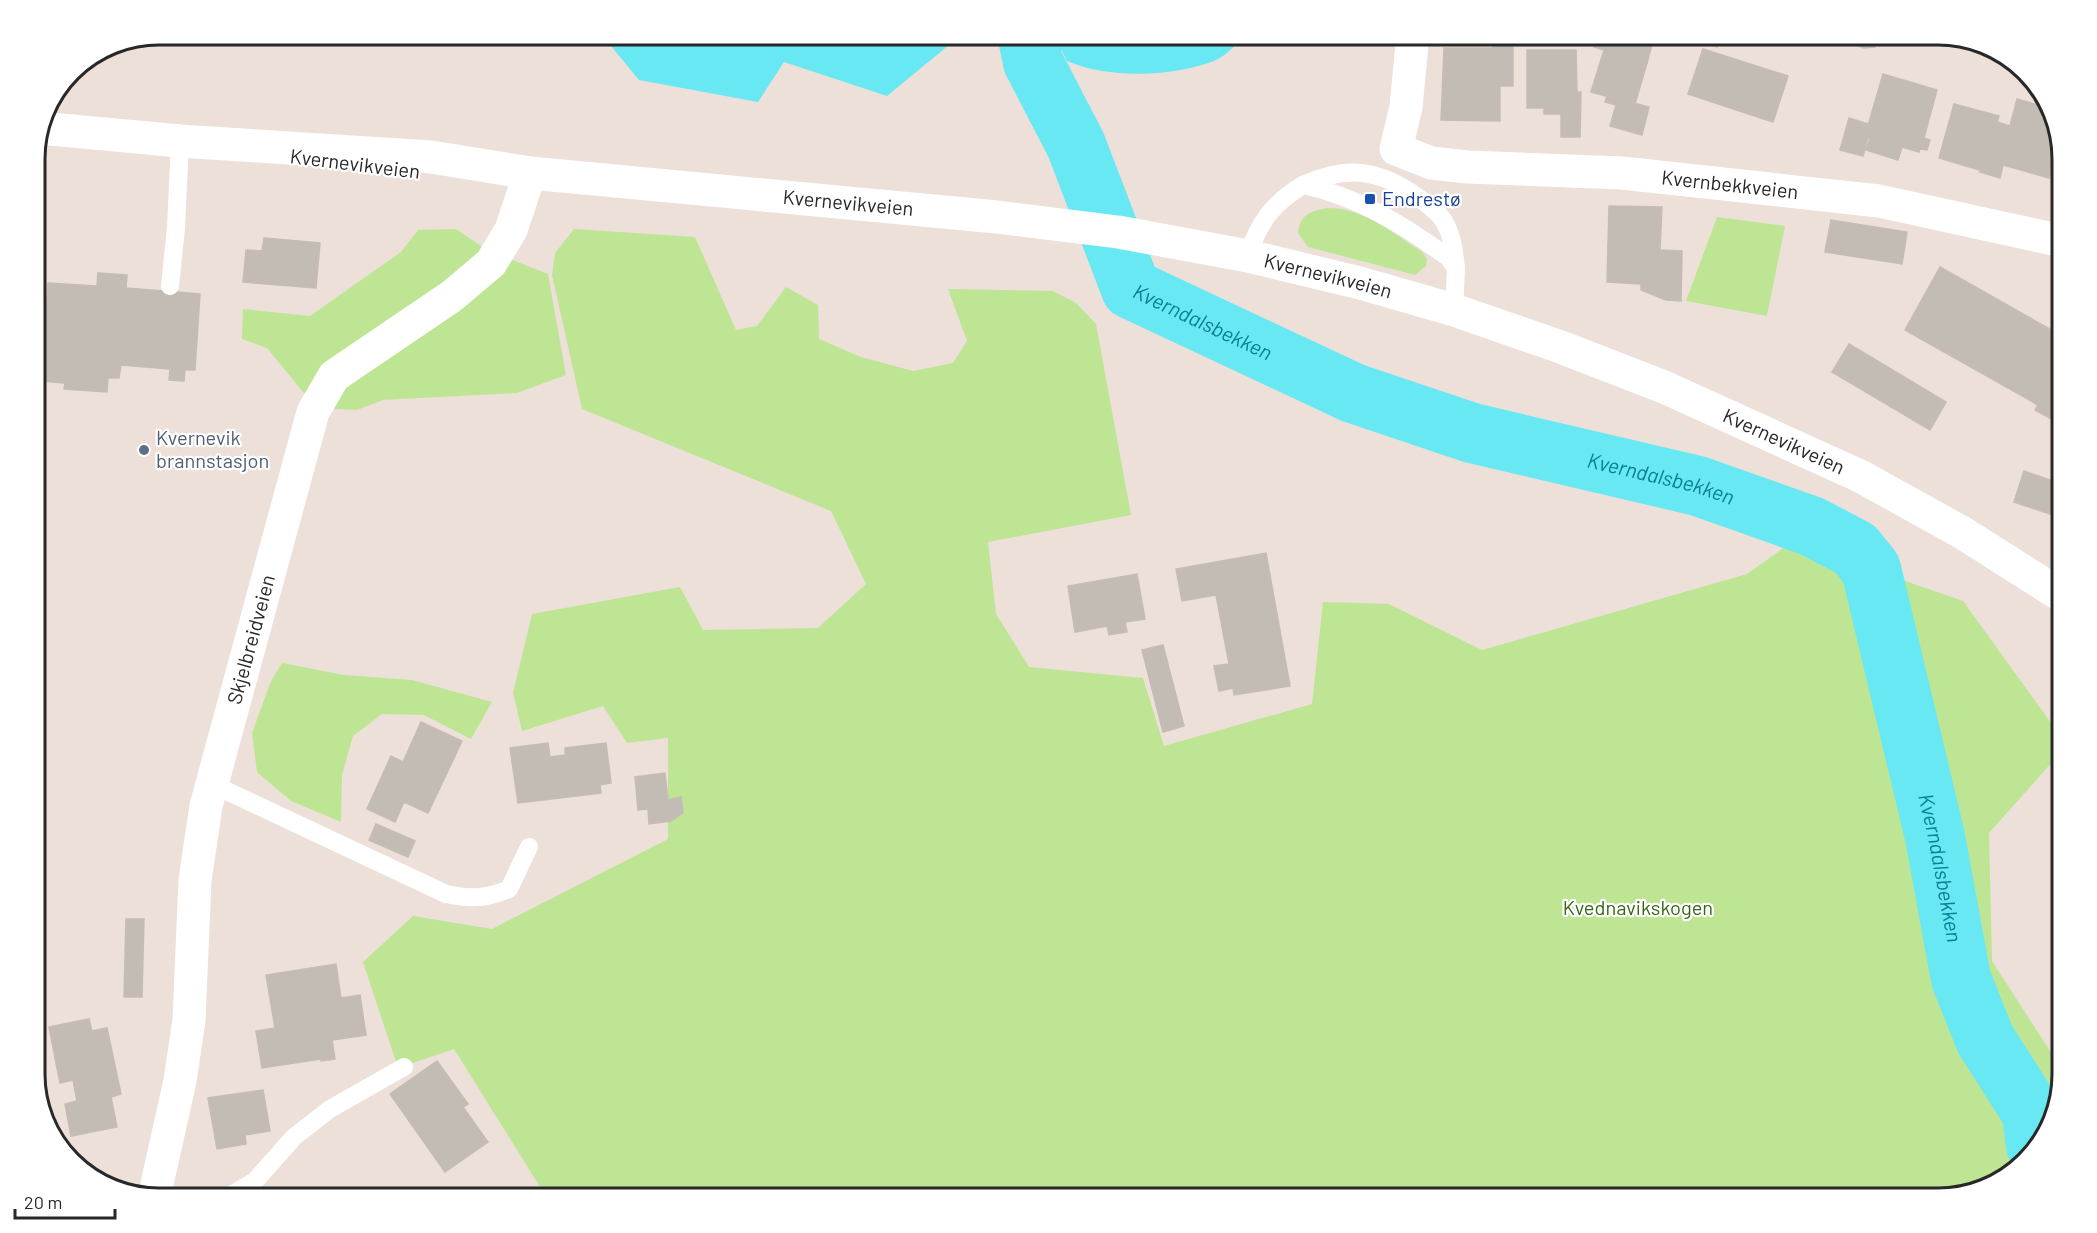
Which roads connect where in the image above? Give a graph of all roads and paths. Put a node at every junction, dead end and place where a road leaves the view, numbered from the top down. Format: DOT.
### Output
graph roads {
  1 [pos="1412,45"];
  2 [pos="49,129"];
  3 [pos="180,141"];
  4 [pos="530,173"];
  5 [pos="1303,185"];
  6 [pos="2052,239"];
  7 [pos="1248,256"];
  8 [pos="1456,268"];
  9 [pos="170,286"];
  10 [pos="1454,310"];
  11 [pos="2052,590"];
  12 [pos="212,784"];
  13 [pos="529,847"];
  14 [pos="404,1067"];
  15 [pos="156,1188"];
  16 [pos="243,1188"];
  1 -- 6 [label="main road, Kvernbekkveien"];
  2 -- 3 [label="main road, Kvernevikveien"];
  3 -- 4 [label="main road, Kvernevikveien"];
  3 -- 9 [label="lane"];
  4 -- 7 [label="main road, Kvernevikveien"];
  4 -- 12 [label="main road, Skjelbreidveien"];
  5 -- 7 [label="lane"];
  5 -- 8 [label="lane"];
  5 -- 8 [label="lane"];
  7 -- 10 [label="main road, Kvernevikveien"];
  8 -- 10 [label="lane"];
  10 -- 11 [label="main road, Kvernevikveien"];
  12 -- 13 [label="lane"];
  12 -- 15 [label="main road, Skjelbreidveien"];
  14 -- 16 [label="lane"];
}
